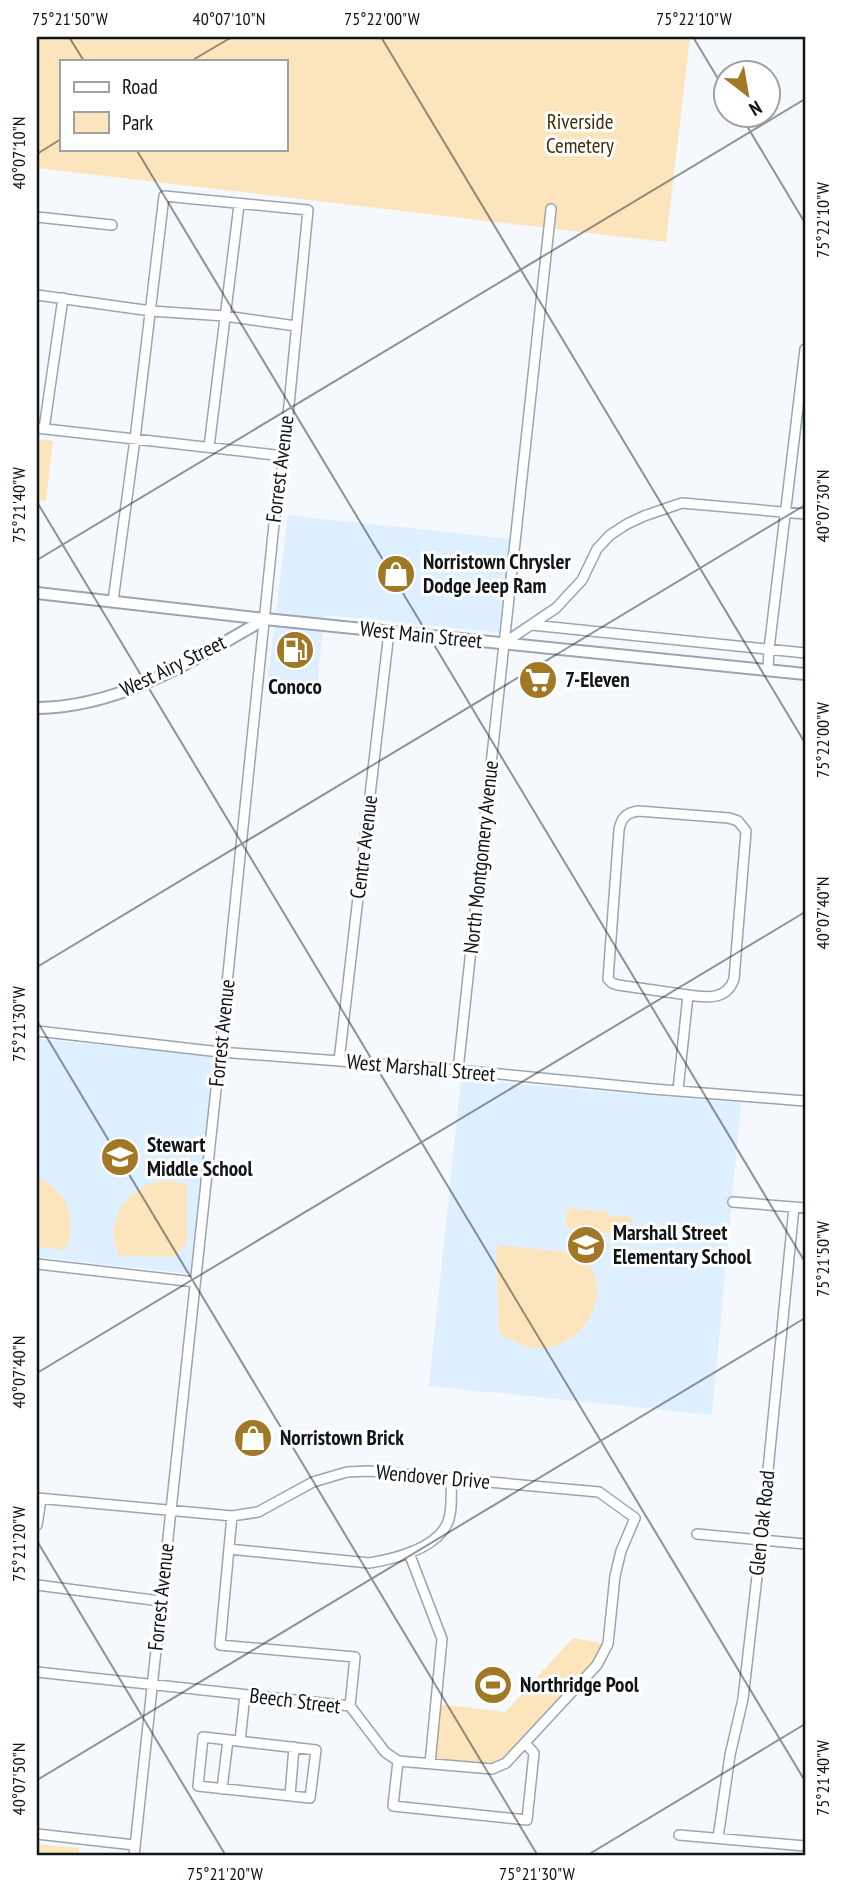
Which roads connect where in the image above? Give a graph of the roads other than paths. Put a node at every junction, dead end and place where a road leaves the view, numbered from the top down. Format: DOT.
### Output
graph roads {
  1 [pos="239,205"];
  2 [pos="551,209"];
  3 [pos="37,217"];
  4 [pos="112,225"];
  5 [pos="37,295"];
  6 [pos="63,298"];
  7 [pos="151,311"];
  8 [pos="225,316"];
  9 [pos="296,326"];
  10 [pos="805,349"];
  11 [pos="805,358"];
  12 [pos="41,429"];
  13 [pos="135,439"];
  14 [pos="209,447"];
  15 [pos="284,456"];
  16 [pos="786,512"];
  17 [pos="805,514"];
  18 [pos="37,593"];
  19 [pos="113,601"];
  20 [pos="265,620"];
  21 [pos="531,625"];
  22 [pos="389,632"];
  23 [pos="504,643"];
  24 [pos="769,649"];
  25 [pos="805,653"];
  26 [pos="768,670"];
  27 [pos="805,674"];
  28 [pos="37,708"];
  29 [pos="688,995"];
  30 [pos="37,1031"];
  31 [pos="220,1052"];
  32 [pos="338,1061"];
  33 [pos="458,1070"];
  34 [pos="678,1090"];
  35 [pos="805,1101"];
  36 [pos="733,1202"];
  37 [pos="794,1207"];
  38 [pos="805,1208"];
  39 [pos="37,1264"];
  40 [pos="195,1282"];
  41 [pos="451,1479"];
  42 [pos="39,1499"];
  43 [pos="170,1511"];
  44 [pos="232,1516"];
  45 [pos="37,1525"];
  46 [pos="697,1534"];
  47 [pos="761,1541"];
  48 [pos="805,1544"];
  49 [pos="229,1549"];
  50 [pos="409,1553"];
  51 [pos="37,1585"];
  52 [pos="160,1601"];
  53 [pos="37,1672"];
  54 [pos="151,1685"];
  55 [pos="245,1695"];
  56 [pos="350,1706"];
  57 [pos="228,1740"];
  58 [pos="240,1741"];
  59 [pos="525,1743"];
  60 [pos="294,1747"];
  61 [pos="398,1761"];
  62 [pos="430,1763"];
  63 [pos="222,1789"];
  64 [pos="290,1796"];
  65 [pos="37,1834"];
  66 [pos="679,1835"];
  67 [pos="718,1838"];
  68 [pos="134,1845"];
  69 [pos="805,1846"];
  70 [pos="134,1856"];
  1 -- 7 [label="street"];
  1 -- 8 [label="street"];
  1 -- 9 [label="street, Forrest Avenue"];
  2 -- 23 [label="street, North Montgomery Avenue"];
  3 -- 4 [label="street"];
  5 -- 6 [label="street"];
  6 -- 7 [label="street"];
  6 -- 12 [label="street"];
  7 -- 8 [label="street"];
  7 -- 13 [label="street"];
  8 -- 9 [label="street"];
  8 -- 14 [label="street"];
  9 -- 15 [label="street, Forrest Avenue"];
  10 -- 11 [label="street"];
  11 -- 16 [label="street"];
  12 -- 13 [label="street"];
  13 -- 14 [label="street"];
  13 -- 19 [label="street"];
  14 -- 15 [label="street"];
  15 -- 20 [label="street, Forrest Avenue"];
  16 -- 17 [label="street"];
  16 -- 21 [label="street"];
  16 -- 24 [label="street"];
  18 -- 19 [label="main road, West Main Street"];
  19 -- 20 [label="main road, West Main Street"];
  20 -- 22 [label="main road, West Main Street"];
  20 -- 28 [label="main road, West Airy Street"];
  20 -- 31 [label="street, Forrest Avenue"];
  21 -- 23 [label="street"];
  21 -- 24 [label="street"];
  22 -- 23 [label="main road, West Main Street"];
  22 -- 32 [label="street, Centre Avenue"];
  23 -- 26 [label="main road, West Main Street"];
  23 -- 33 [label="street, North Montgomery Avenue"];
  24 -- 25 [label="street"];
  24 -- 26 [label="street"];
  26 -- 27 [label="main road, West Main Street"];
  29 -- 29 [label="street"];
  29 -- 34 [label="street"];
  30 -- 31 [label="street, West Marshall Street"];
  31 -- 32 [label="street, West Marshall Street"];
  31 -- 40 [label="street, Forrest Avenue"];
  32 -- 33 [label="street, West Marshall Street"];
  33 -- 34 [label="street, West Marshall Street"];
  34 -- 35 [label="street, West Marshall Street"];
  36 -- 37 [label="street"];
  37 -- 38 [label="street"];
  37 -- 47 [label="street, Glen Oak Road"];
  39 -- 40 [label="street"];
  40 -- 43 [label="street, Forrest Avenue"];
  41 -- 44 [label="street, Wendover Drive"];
  41 -- 50 [label="street"];
  41 -- 59 [label="street, Wendover Drive"];
  42 -- 43 [label="street, Wendover Drive"];
  42 -- 45 [label="street"];
  43 -- 44 [label="street, Wendover Drive"];
  43 -- 52 [label="street, Forrest Avenue"];
  44 -- 49 [label="street"];
  46 -- 47 [label="street"];
  47 -- 48 [label="street"];
  47 -- 67 [label="street, Glen Oak Road"];
  49 -- 50 [label="street"];
  49 -- 56 [label="street"];
  50 -- 62 [label="street"];
  51 -- 52 [label="street"];
  52 -- 54 [label="street, Forrest Avenue"];
  53 -- 54 [label="street, Beech Street"];
  54 -- 55 [label="street, Beech Street"];
  54 -- 68 [label="street, Forrest Avenue"];
  55 -- 56 [label="street, Beech Street"];
  55 -- 58 [label="street"];
  56 -- 61 [label="street, Beech Street"];
  57 -- 58 [label="street"];
  57 -- 63 [label="street"];
  57 -- 63 [label="street"];
  58 -- 60 [label="street"];
  59 -- 61 [label="street"];
  59 -- 62 [label="street"];
  60 -- 64 [label="street"];
  60 -- 64 [label="street"];
  61 -- 62 [label="street"];
  63 -- 64 [label="street"];
  65 -- 68 [label="street"];
  66 -- 67 [label="street"];
  67 -- 69 [label="street"];
  68 -- 70 [label="street, Forrest Avenue"];
}
